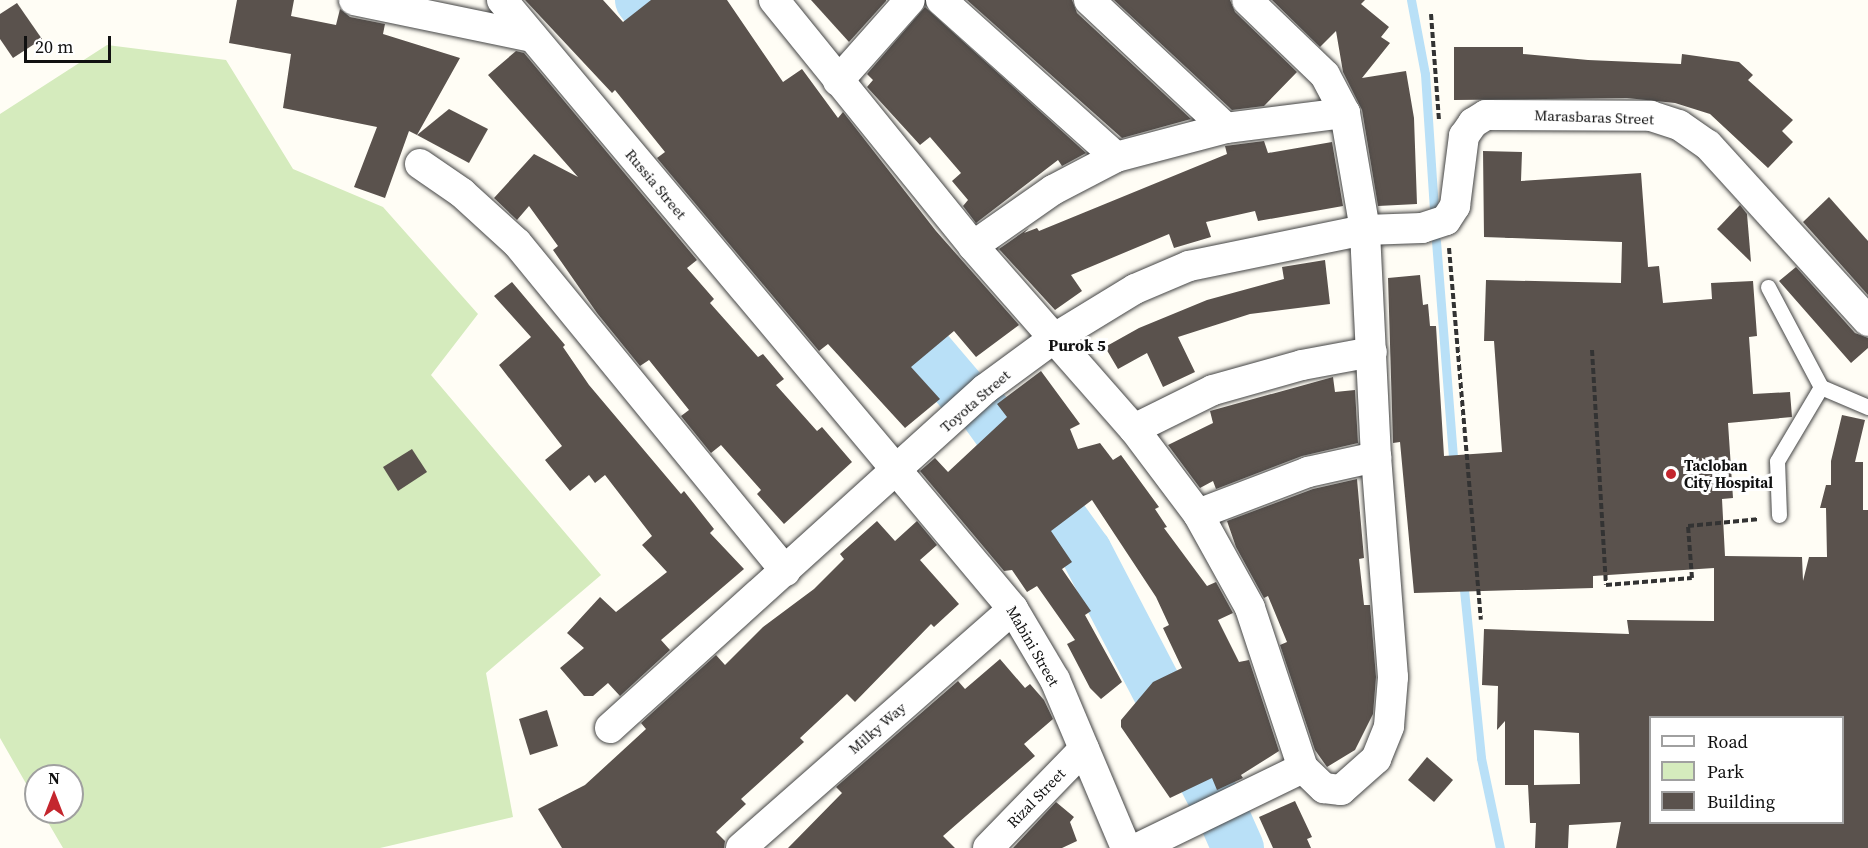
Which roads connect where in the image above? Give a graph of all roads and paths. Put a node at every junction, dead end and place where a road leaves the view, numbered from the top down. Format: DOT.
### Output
graph roads {
  1 [pos="354,0"];
  2 [pos="502,0"];
  3 [pos="774,0"];
  4 [pos="910,0"];
  5 [pos="941,0"];
  6 [pos="1089,0"];
  7 [pos="1247,0"];
  8 [pos="448,9"];
  9 [pos="532,37"];
  10 [pos="838,81"];
  11 [pos="1345,113"];
  12 [pos="1226,128"];
  13 [pos="1116,157"];
  14 [pos="420,164"];
  15 [pos="1434,224"];
  16 [pos="1365,230"];
  17 [pos="973,246"];
  18 [pos="1768,287"];
  19 [pos="1868,321"];
  20 [pos="1053,339"];
  21 [pos="1592,350"];
  22 [pos="1371,352"];
  23 [pos="1821,387"];
  24 [pos="1868,407"];
  25 [pos="1134,429"];
  26 [pos="1376,457"];
  27 [pos="897,471"];
  28 [pos="1198,514"];
  29 [pos="1779,515"];
  30 [pos="786,571"];
  31 [pos="1013,609"];
  32 [pos="1481,620"];
  33 [pos="610,728"];
  34 [pos="1084,749"];
  35 [pos="1303,768"];
  36 [pos="741,848"];
  37 [pos="988,848"];
  38 [pos="1126,848"];
  39 [pos="1138,848"];
  1 -- 8 [label="street"];
  2 -- 9 [label="street, Russia Street"];
  3 -- 10 [label="street"];
  4 -- 10 [label="street"];
  5 -- 13 [label="street"];
  6 -- 12 [label="street"];
  7 -- 11 [label="street"];
  8 -- 9 [label="street"];
  9 -- 27 [label="street, Russia Street"];
  10 -- 17 [label="street"];
  11 -- 12 [label="street"];
  11 -- 16 [label="street"];
  12 -- 13 [label="street"];
  13 -- 17 [label="street"];
  14 -- 30 [label="street"];
  15 -- 16 [label="street, Toyota Street"];
  15 -- 19 [label="street, Marasbaras Street"];
  15 -- 32 [label="path"];
  16 -- 20 [label="street, Toyota Street"];
  16 -- 22 [label="street"];
  17 -- 20 [label="street"];
  18 -- 23 [label="lane"];
  20 -- 25 [label="street"];
  20 -- 27 [label="street, Toyota Street"];
  21 -- 29 [label="path"];
  22 -- 25 [label="street"];
  22 -- 26 [label="street"];
  23 -- 24 [label="lane"];
  23 -- 29 [label="lane"];
  25 -- 28 [label="street"];
  26 -- 28 [label="street"];
  26 -- 35 [label="street"];
  27 -- 30 [label="street, Toyota Street"];
  27 -- 31 [label="street, Mabini Street"];
  28 -- 35 [label="street"];
  30 -- 33 [label="street, Toyota Street"];
  31 -- 34 [label="street, Mabini Street"];
  31 -- 36 [label="street, Milky Way"];
  34 -- 37 [label="street, Rizal Street"];
  34 -- 38 [label="street, Mabini Street"];
  35 -- 39 [label="street"];
}
